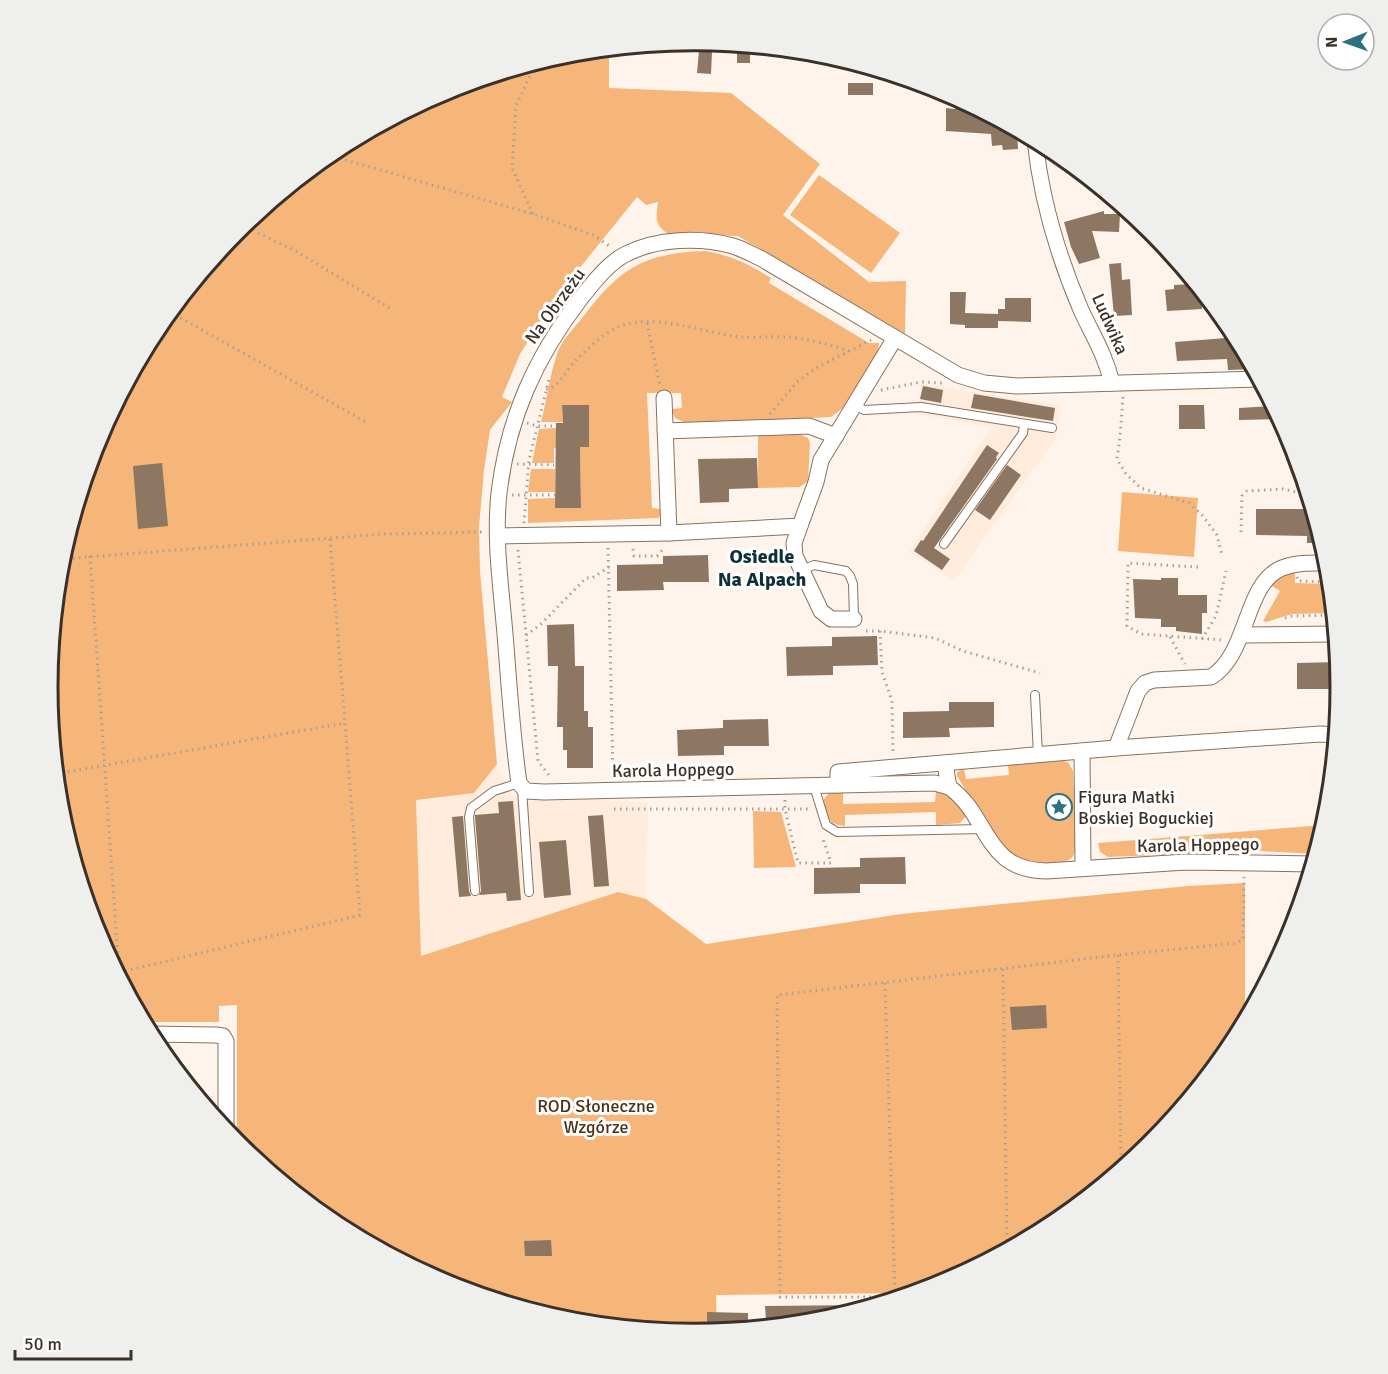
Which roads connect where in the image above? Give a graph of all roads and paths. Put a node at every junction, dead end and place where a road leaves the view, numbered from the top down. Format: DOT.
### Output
graph roads {
  1 [pos="532,72"];
  2 [pos="1037,152"];
  3 [pos="340,159"];
  4 [pos="533,214"];
  5 [pos="258,233"];
  6 [pos="623,255"];
  7 [pos="392,309"];
  8 [pos="178,316"];
  9 [pos="647,323"];
  10 [pos="861,334"];
  11 [pos="871,340"];
  12 [pos="892,342"];
  13 [pos="849,351"];
  14 [pos="549,379"];
  15 [pos="1251,380"];
  16 [pos="944,383"];
  17 [pos="1117,387"];
  18 [pos="546,389"];
  19 [pos="865,389"];
  20 [pos="664,398"];
  21 [pos="855,405"];
  22 [pos="514,419"];
  23 [pos="366,422"];
  24 [pos="1024,423"];
  25 [pos="537,426"];
  26 [pos="556,426"];
  27 [pos="765,427"];
  28 [pos="1052,428"];
  29 [pos="665,431"];
  30 [pos="836,436"];
  31 [pos="503,463"];
  32 [pos="554,465"];
  33 [pos="528,466"];
  34 [pos="1299,493"];
  35 [pos="499,495"];
  36 [pos="555,495"];
  37 [pos="525,496"];
  38 [pos="524,526"];
  39 [pos="800,526"];
  40 [pos="1241,532"];
  41 [pos="498,534"];
  42 [pos="608,534"];
  43 [pos="330,539"];
  44 [pos="669,539"];
  45 [pos="944,544"];
  46 [pos="631,545"];
  47 [pos="518,547"];
  48 [pos="1222,555"];
  49 [pos="90,556"];
  50 [pos="71,558"];
  51 [pos="1318,563"];
  52 [pos="609,567"];
  53 [pos="1198,567"];
  54 [pos="801,570"];
  55 [pos="1226,571"];
  56 [pos="854,619"];
  57 [pos="866,631"];
  58 [pos="880,631"];
  59 [pos="1328,634"];
  60 [pos="526,635"];
  61 [pos="1170,636"];
  62 [pos="1241,638"];
  63 [pos="1202,639"];
  64 [pos="1040,673"];
  65 [pos="1194,678"];
  66 [pos="1035,695"];
  67 [pos="345,723"];
  68 [pos="1328,735"];
  69 [pos="1116,748"];
  70 [pos="1082,751"];
  71 [pos="1038,755"];
  72 [pos="893,758"];
  73 [pos="945,764"];
  74 [pos="105,765"];
  75 [pos="63,773"];
  76 [pos="613,780"];
  77 [pos="555,782"];
  78 [pos="838,785"];
  79 [pos="814,786"];
  80 [pos="784,787"];
  81 [pos="949,787"];
  82 [pos="524,788"];
  83 [pos="614,809"];
  84 [pos="785,809"];
  85 [pos="813,809"];
  86 [pos="983,829"];
  87 [pos="820,831"];
  88 [pos="1245,863"];
  89 [pos="1304,864"];
  90 [pos="1083,868"];
  91 [pos="475,891"];
  92 [pos="529,892"];
  93 [pos="117,953"];
  94 [pos="1119,955"];
  95 [pos="1003,969"];
  96 [pos="125,970"];
  97 [pos="885,983"];
  98 [pos="161,1034"];
  99 [pos="226,1117"];
  100 [pos="1121,1158"];
  101 [pos="1007,1241"];
  102 [pos="895,1290"];
  103 [pos="872,1297"];
  1 -- 4 [label="path"];
  2 -- 17 [label="street, Ludwika"];
  3 -- 4 [label="path"];
  4 -- 6 [label="path"];
  5 -- 7 [label="path"];
  6 -- 12 [label="street, Na Obrzeżu"];
  6 -- 22 [label="street, Na Obrzeżu"];
  8 -- 23 [label="path"];
  9 -- 13 [label="path"];
  9 -- 18 [label="path"];
  9 -- 20 [label="path"];
  10 -- 11 [label="path"];
  11 -- 12 [label="path"];
  11 -- 13 [label="path"];
  12 -- 17 [label="street, Na Obrzeżu"];
  12 -- 19 [label="street"];
  13 -- 27 [label="path"];
  14 -- 18 [label="path"];
  15 -- 17 [label="street, Ludwika"];
  16 -- 19 [label="path"];
  17 -- 48 [label="path"];
  18 -- 25 [label="path"];
  19 -- 21 [label="street"];
  20 -- 29 [label="street"];
  21 -- 24 [label="lane"];
  21 -- 30 [label="street"];
  22 -- 25 [label="path"];
  22 -- 31 [label="street, Na Obrzeżu"];
  24 -- 28 [label="lane"];
  24 -- 45 [label="lane"];
  25 -- 26 [label="path"];
  25 -- 33 [label="path"];
  27 -- 29 [label="street"];
  27 -- 30 [label="street"];
  29 -- 44 [label="street"];
  30 -- 39 [label="street"];
  31 -- 33 [label="path"];
  31 -- 35 [label="street, Na Obrzeżu"];
  32 -- 33 [label="path"];
  33 -- 37 [label="path"];
  34 -- 40 [label="path"];
  35 -- 37 [label="path"];
  35 -- 41 [label="street, Na Obrzeżu"];
  36 -- 37 [label="path"];
  37 -- 38 [label="path"];
  39 -- 44 [label="street"];
  39 -- 54 [label="street"];
  41 -- 42 [label="street"];
  41 -- 43 [label="path"];
  41 -- 82 [label="street, Na Obrzeżu"];
  42 -- 44 [label="street"];
  42 -- 52 [label="path"];
  43 -- 49 [label="path"];
  43 -- 67 [label="path"];
  44 -- 46 [label="path"];
  47 -- 60 [label="path"];
  49 -- 50 [label="path"];
  49 -- 74 [label="path"];
  51 -- 62 [label="street"];
  52 -- 60 [label="path"];
  52 -- 76 [label="path"];
  53 -- 61 [label="path"];
  54 -- 56 [label="street"];
  54 -- 56 [label="lane"];
  55 -- 63 [label="path"];
  57 -- 58 [label="path"];
  58 -- 64 [label="path"];
  58 -- 72 [label="path"];
  59 -- 62 [label="street"];
  60 -- 77 [label="path"];
  61 -- 63 [label="path"];
  61 -- 65 [label="path"];
  62 -- 63 [label="path"];
  62 -- 65 [label="street"];
  65 -- 69 [label="street"];
  66 -- 71 [label="lane"];
  67 -- 74 [label="path"];
  67 -- 96 [label="path"];
  68 -- 69 [label="street"];
  69 -- 70 [label="street"];
  70 -- 71 [label="street"];
  70 -- 90 [label="street"];
  71 -- 73 [label="street"];
  73 -- 78 [label="street"];
  73 -- 81 [label="street"];
  74 -- 75 [label="path"];
  74 -- 93 [label="path"];
  78 -- 79 [label="street, Karola Hoppego"];
  78 -- 81 [label="street, Karola Hoppego"];
  79 -- 80 [label="street, Karola Hoppego"];
  79 -- 86 [label="lane"];
  80 -- 82 [label="street, Karola Hoppego"];
  80 -- 84 [label="path"];
  81 -- 86 [label="street, Karola Hoppego"];
  82 -- 91 [label="lane"];
  82 -- 92 [label="lane"];
  83 -- 84 [label="path"];
  84 -- 85 [label="path"];
  84 -- 87 [label="path"];
  86 -- 90 [label="street, Karola Hoppego"];
  88 -- 89 [label="street, Karola Hoppego"];
  88 -- 90 [label="street, Karola Hoppego"];
  88 -- 94 [label="path"];
  94 -- 95 [label="path"];
  94 -- 100 [label="path"];
  95 -- 97 [label="path"];
  95 -- 101 [label="path"];
  97 -- 102 [label="path"];
  97 -- 103 [label="path"];
  98 -- 99 [label="street"];
}
